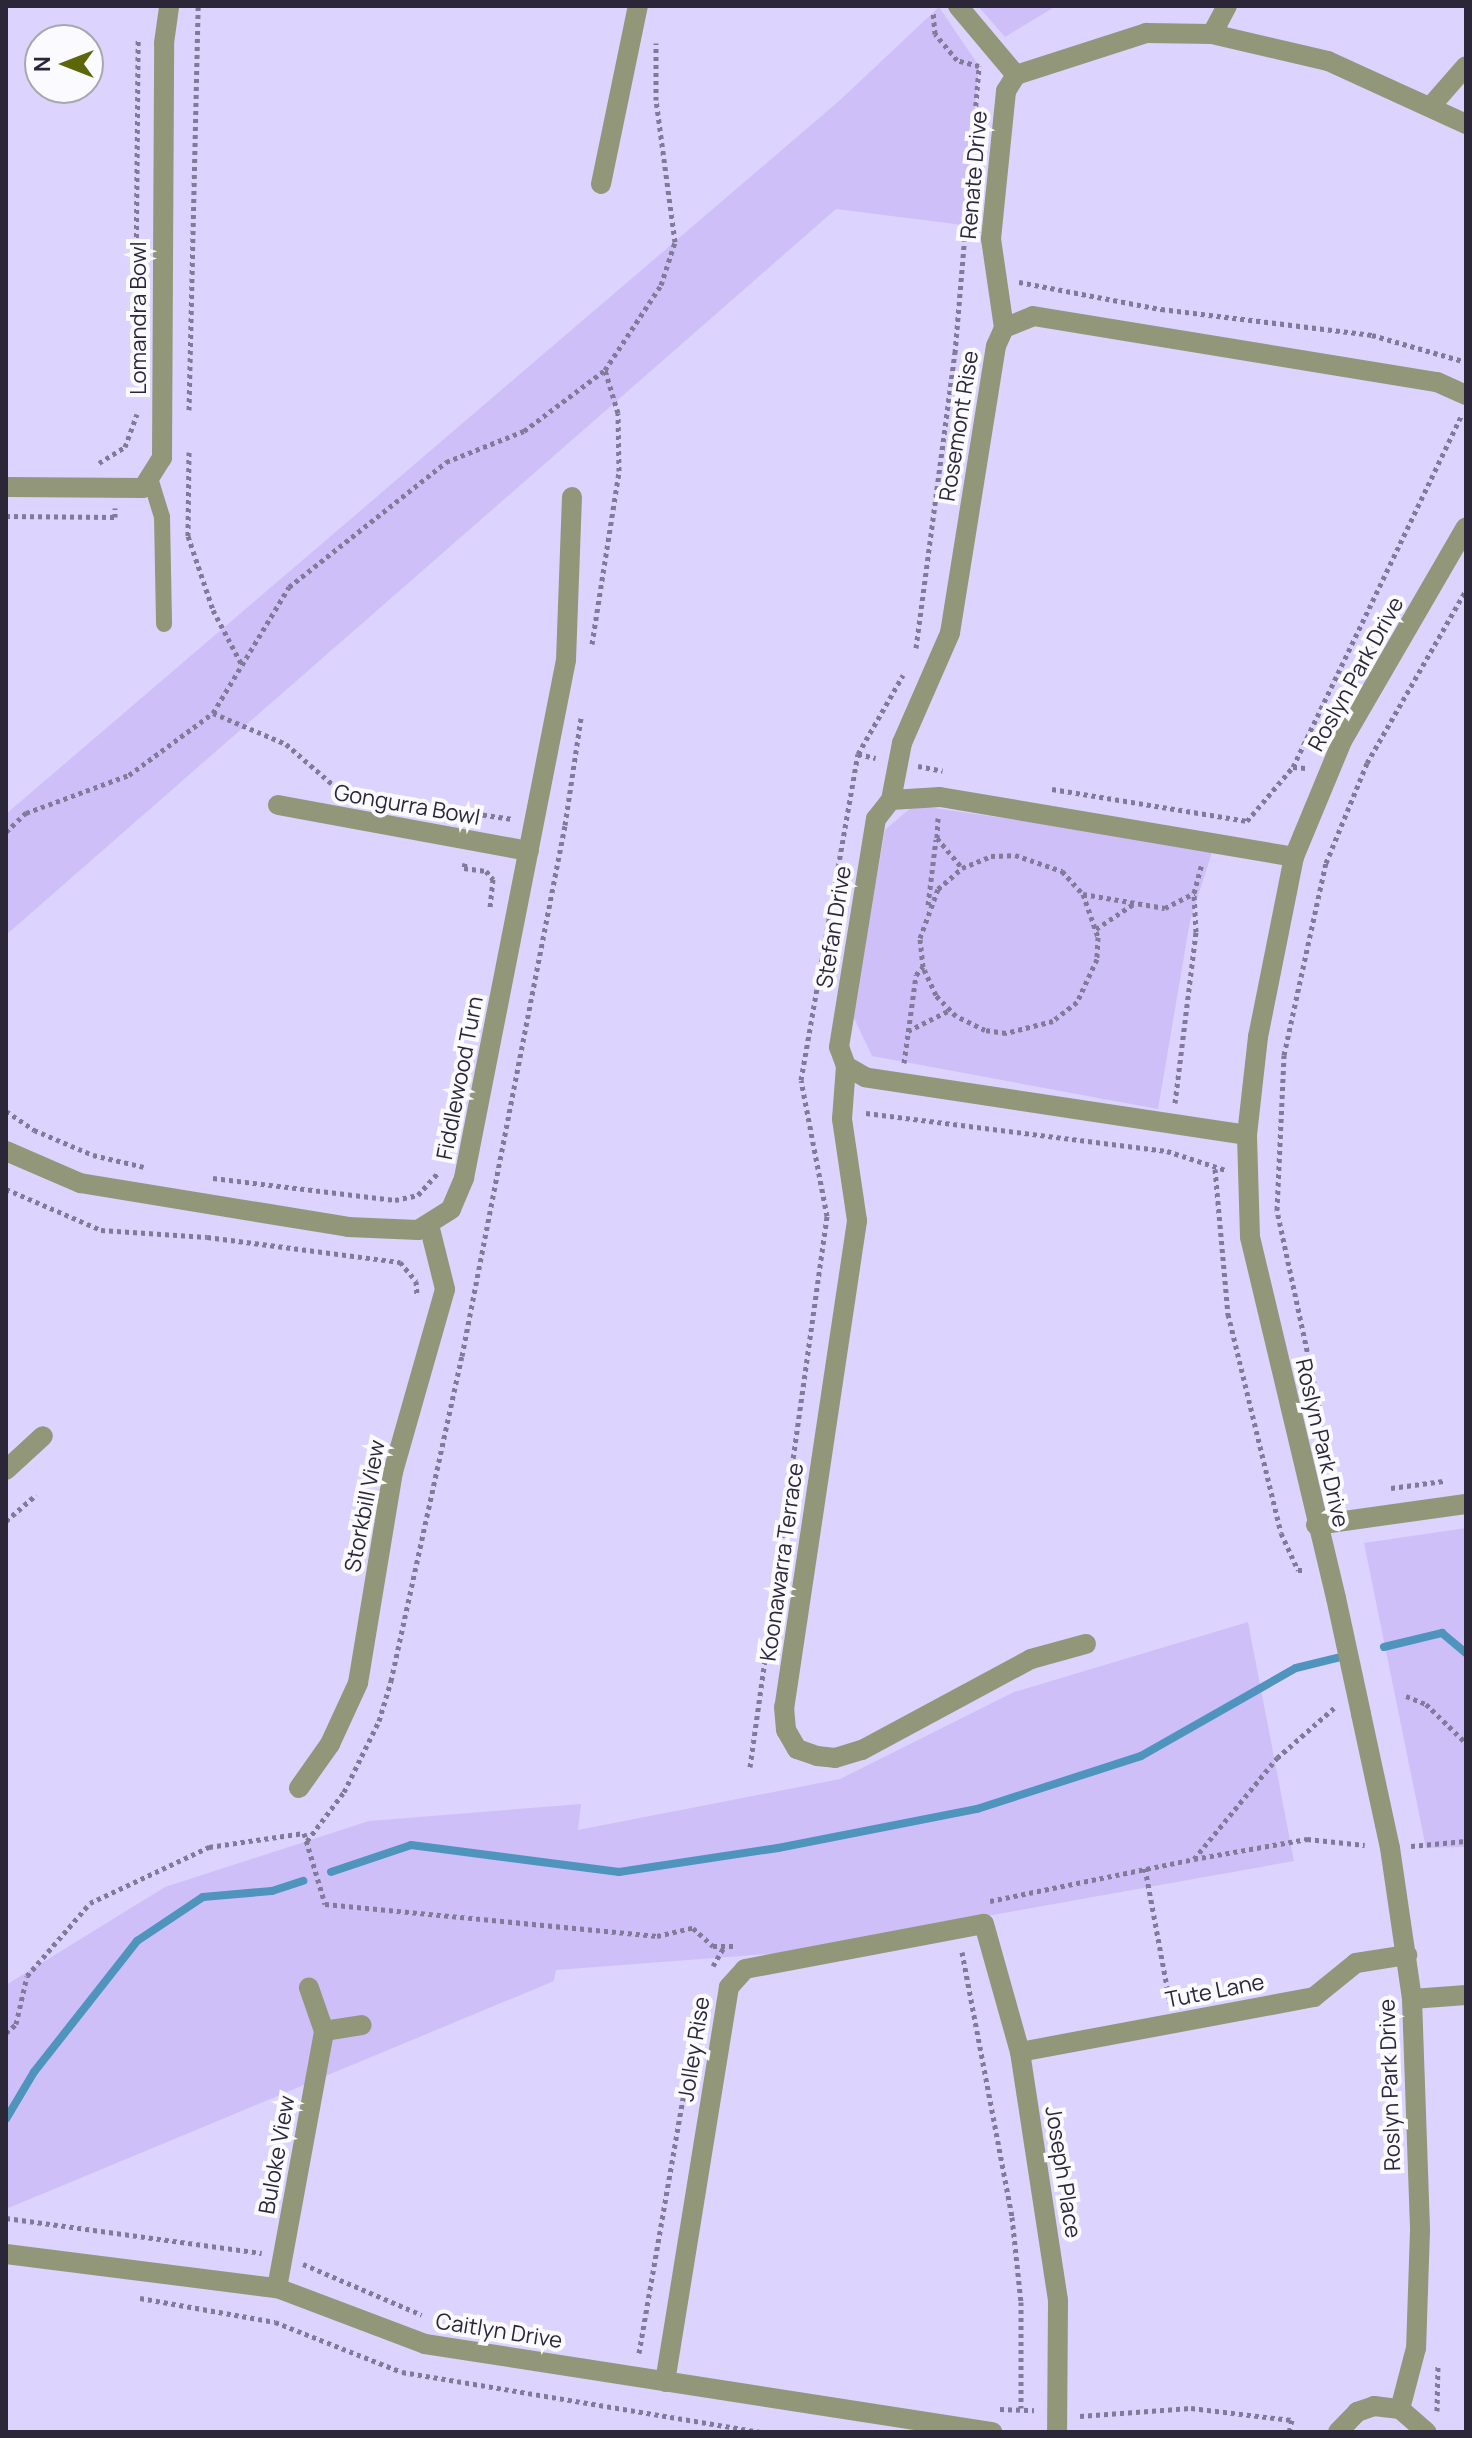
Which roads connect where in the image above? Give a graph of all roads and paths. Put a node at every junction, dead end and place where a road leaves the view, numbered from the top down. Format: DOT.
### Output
graph roads {
  1 [pos="169,6"];
  2 [pos="198,6"];
  3 [pos="638,6"];
  4 [pos="958,6"];
  5 [pos="1227,6"];
  6 [pos="139,33"];
  7 [pos="1212,34"];
  8 [pos="656,37"];
  9 [pos="1466,66"];
  10 [pos="1016,75"];
  11 [pos="1431,106"];
  12 [pos="1466,124"];
  13 [pos="601,184"];
  14 [pos="959,279"];
  15 [pos="994,281"];
  16 [pos="136,290"];
  17 [pos="1004,328"];
  18 [pos="1466,362"];
  19 [pos="1466,395"];
  20 [pos="139,406"];
  21 [pos="1466,406"];
  22 [pos="189,427"];
  23 [pos="189,443"];
  24 [pos="95,464"];
  25 [pos="150,478"];
  26 [pos="6,487"];
  27 [pos="572,497"];
  28 [pos="1466,527"];
  29 [pos="1466,590"];
  30 [pos="164,624"];
  31 [pos="243,667"];
  32 [pos="213,713"];
  33 [pos="858,754"];
  34 [pos="898,763"];
  35 [pos="1293,767"];
  36 [pos="945,771"];
  37 [pos="1330,771"];
  38 [pos="1362,774"];
  39 [pos="1035,786"];
  40 [pos="345,795"];
  41 [pos="891,800"];
  42 [pos="278,805"];
  43 [pos="446,809"];
  44 [pos="475,813"];
  45 [pos="1215,816"];
  46 [pos="535,822"];
  47 [pos="565,825"];
  48 [pos="6,832"];
  49 [pos="937,838"];
  50 [pos="469,840"];
  51 [pos="1208,843"];
  52 [pos="529,851"];
  53 [pos="1294,857"];
  54 [pos="1194,893"];
  55 [pos="1083,894"];
  56 [pos="1135,903"];
  57 [pos="927,908"];
  58 [pos="487,923"];
  59 [pos="1096,929"];
  60 [pos="923,967"];
  61 [pos="950,1010"];
  62 [pos="908,1031"];
  63 [pos="846,1066"];
  64 [pos="901,1082"];
  65 [pos="806,1104"];
  66 [pos="843,1109"];
  67 [pos="6,1111"];
  68 [pos="895,1117"];
  69 [pos="1173,1122"];
  70 [pos="1247,1135"];
  71 [pos="6,1151"];
  72 [pos="1167,1151"];
  73 [pos="442,1161"];
  74 [pos="149,1168"];
  75 [pos="1215,1169"];
  76 [pos="1248,1172"];
  77 [pos="1279,1172"];
  78 [pos="209,1178"];
  79 [pos="6,1189"];
  80 [pos="429,1225"];
  81 [pos="418,1312"];
  82 [pos="429,1349"];
  83 [pos="462,1356"];
  84 [pos="43,1436"];
  85 [pos="1331,1466"];
  86 [pos="6,1470"];
  87 [pos="36,1495"];
  88 [pos="1466,1504"];
  89 [pos="6,1521"];
  90 [pos="1316,1525"];
  91 [pos="1327,1571"];
  92 [pos="1086,1644"];
  93 [pos="1406,1696"];
  94 [pos="1334,1708"];
  95 [pos="1466,1743"];
  96 [pos="299,1788"];
  97 [pos="1466,1841"];
  98 [pos="1397,1847"];
  99 [pos="1194,1859"];
  100 [pos="1145,1868"];
  101 [pos="985,1903"];
  102 [pos="984,1924"];
  103 [pos="959,1930"];
  104 [pos="725,1946"];
  105 [pos="751,1947"];
  106 [pos="1407,1955"];
  107 [pos="711,1969"];
  108 [pos="309,1988"];
  109 [pos="1466,1995"];
  110 [pos="701,1996"];
  111 [pos="1412,1999"];
  112 [pos="1174,2023"];
  113 [pos="362,2025"];
  114 [pos="324,2031"];
  115 [pos="6,2033"];
  116 [pos="1020,2052"];
  117 [pos="6,2254"];
  118 [pos="277,2288"];
  119 [pos="638,2355"];
  120 [pos="665,2382"];
  121 [pos="1021,2409"];
  122 [pos="1400,2409"];
  123 [pos="992,2432"];
  124 [pos="1057,2432"];
  125 [pos="1338,2432"];
  126 [pos="1426,2432"];
  1 -- 25 [label="street, Lomandra Bowl"];
  2 -- 22 [label="path"];
  3 -- 13 [label="street"];
  4 -- 10 [label="street"];
  5 -- 7 [label="street"];
  6 -- 16 [label="path"];
  7 -- 10 [label="street"];
  7 -- 11 [label="street"];
  8 -- 31 [label="path"];
  9 -- 11 [label="street"];
  10 -- 15 [label="street, Renate Drive"];
  11 -- 12 [label="street"];
  14 -- 15 [label="path"];
  15 -- 17 [label="street, Renate Drive"];
  15 -- 18 [label="path"];
  17 -- 19 [label="street, Rosemont Rise"];
  17 -- 34 [label="street, Rosemont Rise"];
  20 -- 24 [label="path"];
  21 -- 35 [label="path"];
  23 -- 31 [label="path"];
  25 -- 26 [label="street"];
  25 -- 30 [label="lane"];
  27 -- 46 [label="street, Fiddlewood Turn"];
  28 -- 37 [label="street, Roslyn Park Drive"];
  29 -- 38 [label="path"];
  31 -- 32 [label="path"];
  32 -- 40 [label="path"];
  32 -- 48 [label="path"];
  33 -- 34 [label="path"];
  34 -- 36 [label="path"];
  34 -- 41 [label="street, Rosemont Rise"];
  35 -- 37 [label="path"];
  35 -- 45 [label="path"];
  37 -- 38 [label="path"];
  37 -- 53 [label="street, Roslyn Park Drive"];
  38 -- 77 [label="path"];
  39 -- 45 [label="path"];
  41 -- 51 [label="street"];
  41 -- 63 [label="street, Stefan Drive"];
  42 -- 50 [label="street, Gongurra Bowl"];
  43 -- 44 [label="path"];
  44 -- 46 [label="path"];
  44 -- 50 [label="path"];
  45 -- 51 [label="path"];
  46 -- 47 [label="path"];
  46 -- 52 [label="street, Fiddlewood Turn"];
  49 -- 57 [label="path"];
  50 -- 52 [label="street, Gongurra Bowl"];
  50 -- 58 [label="path"];
  51 -- 53 [label="street"];
  51 -- 54 [label="path"];
  52 -- 80 [label="street, Fiddlewood Turn"];
  53 -- 70 [label="street, Roslyn Park Drive"];
  54 -- 56 [label="path"];
  54 -- 69 [label="path"];
  55 -- 56 [label="path"];
  55 -- 57 [label="path"];
  55 -- 59 [label="path"];
  56 -- 59 [label="path"];
  57 -- 60 [label="path"];
  59 -- 61 [label="path"];
  60 -- 61 [label="path"];
  60 -- 62 [label="path"];
  61 -- 62 [label="path"];
  62 -- 64 [label="path"];
  63 -- 64 [label="street"];
  63 -- 66 [label="street, Koonawarra Terrace"];
  64 -- 68 [label="path"];
  64 -- 69 [label="street"];
  65 -- 66 [label="path"];
  66 -- 68 [label="path"];
  66 -- 92 [label="street, Koonawarra Terrace"];
  67 -- 74 [label="path"];
  68 -- 72 [label="path"];
  69 -- 70 [label="street"];
  69 -- 72 [label="path"];
  70 -- 76 [label="street, Roslyn Park Drive"];
  71 -- 80 [label="street"];
  72 -- 75 [label="path"];
  73 -- 78 [label="path"];
  75 -- 76 [label="path"];
  75 -- 91 [label="path"];
  76 -- 77 [label="path"];
  76 -- 90 [label="street, Roslyn Park Drive"];
  77 -- 85 [label="path"];
  79 -- 81 [label="path"];
  80 -- 82 [label="street, Storkbill View"];
  82 -- 83 [label="path"];
  82 -- 96 [label="street, Storkbill View"];
  84 -- 86 [label="street"];
  87 -- 89 [label="path"];
  88 -- 90 [label="street"];
  90 -- 91 [label="street, Roslyn Park Drive"];
  91 -- 98 [label="street, Roslyn Park Drive, bridge"];
  93 -- 95 [label="path"];
  94 -- 99 [label="path"];
  97 -- 98 [label="path"];
  98 -- 99 [label="path"];
  98 -- 106 [label="street, Roslyn Park Drive"];
  99 -- 100 [label="path"];
  100 -- 101 [label="path"];
  100 -- 112 [label="path"];
  102 -- 103 [label="street, Jolley Rise"];
  102 -- 116 [label="street, Joseph Place"];
  103 -- 120 [label="street, Jolley Rise"];
  103 -- 121 [label="path"];
  104 -- 105 [label="path"];
  104 -- 107 [label="path"];
  104 -- 115 [label="path"];
  106 -- 111 [label="street, Roslyn Park Drive"];
  106 -- 112 [label="street, Tute Lane"];
  108 -- 114 [label="street, Buloke View"];
  109 -- 111 [label="street"];
  110 -- 119 [label="path"];
  111 -- 122 [label="street, Roslyn Park Drive"];
  112 -- 116 [label="street, Tute Lane"];
  113 -- 114 [label="street"];
  114 -- 118 [label="street, Buloke View"];
  116 -- 124 [label="street, Joseph Place"];
  117 -- 118 [label="street, Caitlyn Drive"];
  118 -- 120 [label="street, Caitlyn Drive"];
  120 -- 123 [label="street, Caitlyn Drive"];
  122 -- 125 [label="street"];
  122 -- 126 [label="street"];
}
